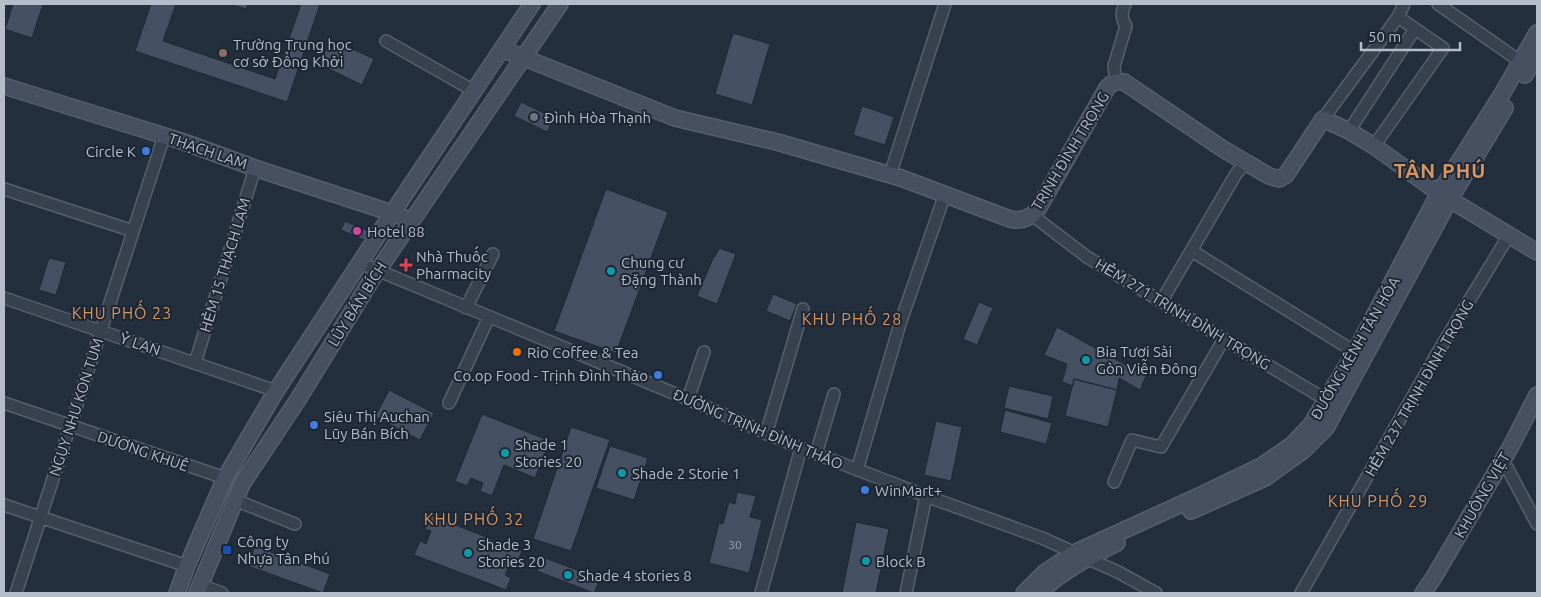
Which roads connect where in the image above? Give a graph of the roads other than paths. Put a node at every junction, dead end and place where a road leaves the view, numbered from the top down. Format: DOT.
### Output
graph roads {
  1 [pos="532,4"];
  2 [pos="560,4"];
  3 [pos="945,4"];
  4 [pos="1125,4"];
  5 [pos="1403,4"];
  6 [pos="1438,4"];
  7 [pos="1398,17"];
  8 [pos="1415,29"];
  9 [pos="1537,33"];
  10 [pos="386,41"];
  11 [pos="502,50"];
  12 [pos="1537,55"];
  13 [pos="522,58"];
  14 [pos="1521,62"];
  15 [pos="1116,81"];
  16 [pos="4,86"];
  17 [pos="474,91"];
  18 [pos="1323,119"];
  19 [pos="1349,131"];
  20 [pos="164,136"];
  21 [pos="1374,146"];
  22 [pos="1245,163"];
  23 [pos="255,168"];
  24 [pos="890,175"];
  25 [pos="4,189"];
  26 [pos="945,194"];
  27 [pos="1445,196"];
  28 [pos="392,213"];
  29 [pos="1032,215"];
  30 [pos="412,220"];
  31 [pos="133,231"];
  32 [pos="1508,234"];
  33 [pos="1192,251"];
  34 [pos="1537,252"];
  35 [pos="493,254"];
  36 [pos="360,263"];
  37 [pos="377,271"];
  38 [pos="4,298"];
  39 [pos="1161,302"];
  40 [pos="466,308"];
  41 [pos="803,309"];
  42 [pos="489,317"];
  43 [pos="101,331"];
  44 [pos="1224,339"];
  45 [pos="704,352"];
  46 [pos="1355,352"];
  47 [pos="195,363"];
  48 [pos="276,391"];
  49 [pos="834,394"];
  50 [pos="1537,395"];
  51 [pos="688,399"];
  52 [pos="1332,403"];
  53 [pos="4,404"];
  54 [pos="450,404"];
  55 [pos="70,426"];
  56 [pos="766,434"];
  57 [pos="801,448"];
  58 [pos="816,454"];
  59 [pos="1503,460"];
  60 [pos="857,470"];
  61 [pos="225,478"];
  62 [pos="1114,482"];
  63 [pos="926,496"];
  64 [pos="235,500"];
  65 [pos="4,505"];
  66 [pos="41,517"];
  67 [pos="295,524"];
  68 [pos="1537,524"];
  69 [pos="1081,555"];
  70 [pos="187,566"];
  71 [pos="199,589"];
  72 [pos="1304,592"];
  73 [pos="16,593"];
  74 [pos="177,593"];
  75 [pos="222,593"];
  76 [pos="761,593"];
  77 [pos="906,593"];
  78 [pos="1024,593"];
  79 [pos="1039,593"];
  80 [pos="1156,593"];
  81 [pos="1423,593"];
  1 -- 11 [label="street, LŨY BÁN BÍCH"];
  2 -- 13 [label="street, LŨY BÁN BÍCH"];
  3 -- 24 [label="street"];
  4 -- 15 [label="street"];
  5 -- 7 [label="street"];
  6 -- 14 [label="street"];
  7 -- 8 [label="street"];
  7 -- 18 [label="street"];
  8 -- 19 [label="street"];
  8 -- 21 [label="street"];
  9 -- 14 [label="street, ĐƯỜNG KÊNH TÂN HÓA"];
  10 -- 17 [label="street"];
  11 -- 13 [label="street, TRỊNH ĐÌNH TRỌNG"];
  11 -- 17 [label="street, LŨY BÁN BÍCH"];
  12 -- 27 [label="street, ĐƯỜNG KÊNH TÂN HÓA"];
  13 -- 24 [label="street, TRỊNH ĐÌNH TRỌNG"];
  13 -- 30 [label="street, LŨY BÁN BÍCH"];
  14 -- 27 [label="street, ĐƯỜNG KÊNH TÂN HÓA"];
  15 -- 22 [label="street, TRỊNH ĐÌNH TRỌNG"];
  15 -- 29 [label="street, TRỊNH ĐÌNH TRỌNG"];
  16 -- 20 [label="street, THẠCH LAM"];
  17 -- 28 [label="street, LŨY BÁN BÍCH"];
  18 -- 19 [label="street"];
  18 -- 22 [label="street, TRỊNH ĐÌNH TRỌNG"];
  19 -- 21 [label="street"];
  20 -- 23 [label="street, THẠCH LAM"];
  20 -- 31 [label="street, NGỤY NHƯ KON TUM"];
  21 -- 27 [label="street"];
  22 -- 33 [label="street"];
  23 -- 28 [label="street, THẠCH LAM"];
  23 -- 47 [label="street, HẺM 15 THẠCH LAM"];
  24 -- 26 [label="street, TRỊNH ĐÌNH TRỌNG"];
  25 -- 31 [label="street"];
  26 -- 29 [label="street, TRỊNH ĐÌNH TRỌNG"];
  26 -- 60 [label="street"];
  27 -- 32 [label="street"];
  27 -- 46 [label="street, ĐƯỜNG KÊNH TÂN HÓA"];
  27 -- 52 [label="street, ĐƯỜNG KÊNH TÂN HÓA"];
  28 -- 30 [label="street, THẠCH LAM"];
  28 -- 36 [label="street, LŨY BÁN BÍCH"];
  29 -- 39 [label="street, HẺM 271 TRỊNH ĐÌNH TRỌNG"];
  30 -- 37 [label="street, LŨY BÁN BÍCH"];
  31 -- 43 [label="street, NGỤY NHƯ KON TUM"];
  32 -- 34 [label="street"];
  32 -- 72 [label="street, HẺM 237 TRỊNH ĐÌNH TRỌNG"];
  33 -- 39 [label="street"];
  33 -- 46 [label="street"];
  35 -- 40 [label="street"];
  36 -- 37 [label="street, ĐƯỜNG TRỊNH ĐÌNH THẢO"];
  36 -- 48 [label="street, LŨY BÁN BÍCH"];
  37 -- 40 [label="street, ĐƯỜNG TRỊNH ĐÌNH THẢO"];
  37 -- 64 [label="street, LŨY BÁN BÍCH"];
  38 -- 43 [label="street, Ỷ LAN"];
  39 -- 44 [label="street, HẺM 271 TRỊNH ĐÌNH TRỌNG"];
  40 -- 42 [label="street, ĐƯỜNG TRỊNH ĐÌNH THẢO"];
  41 -- 56 [label="street"];
  42 -- 51 [label="street, ĐƯỜNG TRỊNH ĐÌNH THẢO"];
  42 -- 54 [label="street"];
  43 -- 47 [label="street, Ỷ LAN"];
  43 -- 55 [label="street, NGỤY NHƯ KON TUM"];
  44 -- 52 [label="street, HẺM 271 TRỊNH ĐÌNH TRỌNG"];
  44 -- 62 [label="street"];
  45 -- 51 [label="street"];
  46 -- 52 [label="street, ĐƯỜNG KÊNH TÂN HÓA"];
  47 -- 48 [label="street, Ỷ LAN"];
  48 -- 61 [label="street, LŨY BÁN BÍCH"];
  49 -- 58 [label="street"];
  50 -- 59 [label="street, KHUÔNG VIỆT"];
  51 -- 56 [label="street, ĐƯỜNG TRỊNH ĐÌNH THẢO"];
  52 -- 69 [label="street, ĐƯỜNG KÊNH TÂN HÓA"];
  53 -- 55 [label="street, DƯƠNG KHUÊ"];
  55 -- 61 [label="street, DƯƠNG KHUÊ"];
  55 -- 66 [label="street, NGỤY NHƯ KON TUM"];
  56 -- 57 [label="street, ĐƯỜNG TRỊNH ĐÌNH THẢO"];
  57 -- 58 [label="street, ĐƯỜNG TRỊNH ĐÌNH THẢO"];
  57 -- 76 [label="street"];
  58 -- 60 [label="street, ĐƯỜNG TRỊNH ĐÌNH THẢO"];
  59 -- 68 [label="street"];
  59 -- 81 [label="street, KHUÔNG VIỆT"];
  60 -- 63 [label="street, ĐƯỜNG TRỊNH ĐÌNH THẢO"];
  61 -- 70 [label="street, LŨY BÁN BÍCH"];
  63 -- 69 [label="street, ĐƯỜNG TRỊNH ĐÌNH THẢO"];
  63 -- 77 [label="street"];
  64 -- 67 [label="street"];
  64 -- 71 [label="street, LŨY BÁN BÍCH"];
  65 -- 66 [label="street"];
  66 -- 70 [label="street"];
  66 -- 73 [label="street, NGỤY NHƯ KON TUM"];
  69 -- 78 [label="street, ĐƯỜNG KÊNH TÂN HÓA"];
  69 -- 79 [label="street, ĐƯỜNG KÊNH TÂN HÓA"];
  69 -- 80 [label="street, ĐƯỜNG TRỊNH ĐÌNH THẢO"];
  70 -- 74 [label="street, LŨY BÁN BÍCH"];
  71 -- 75 [label="street"];
}
